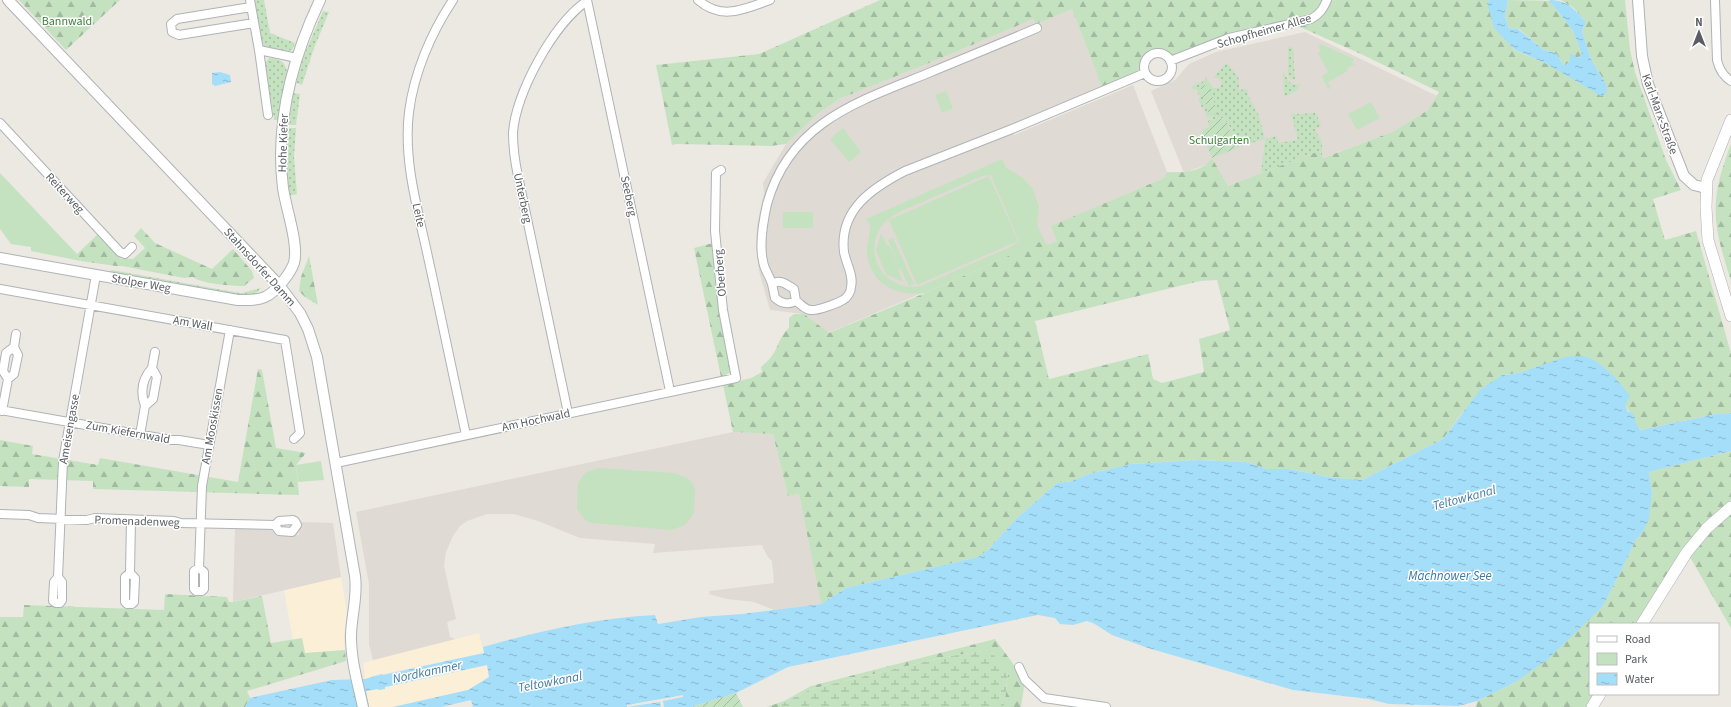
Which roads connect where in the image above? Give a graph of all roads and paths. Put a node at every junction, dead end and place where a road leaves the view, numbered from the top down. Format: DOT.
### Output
graph roads {
  1 [pos="8,0"];
  2 [pos="320,0"];
  3 [pos="453,0"];
  4 [pos="587,0"];
  5 [pos="698,0"];
  6 [pos="770,0"];
  7 [pos="1327,0"];
  8 [pos="1638,0"];
  9 [pos="1715,0"];
  10 [pos="251,3"];
  11 [pos="254,23"];
  12 [pos="1038,28"];
  13 [pos="259,50"];
  14 [pos="297,58"];
  15 [pos="1170,61"];
  16 [pos="1145,73"];
  17 [pos="1731,81"];
  18 [pos="268,115"];
  19 [pos="1731,120"];
  20 [pos="0,123"];
  21 [pos="721,170"];
  22 [pos="1706,188"];
  23 [pos="132,247"];
  24 [pos="0,258"];
  25 [pos="96,275"];
  26 [pos="772,284"];
  27 [pos="279,285"];
  28 [pos="0,289"];
  29 [pos="796,301"];
  30 [pos="1729,304"];
  31 [pos="92,305"];
  32 [pos="1731,316"];
  33 [pos="230,330"];
  34 [pos="16,334"];
  35 [pos="14,347"];
  36 [pos="155,352"];
  37 [pos="152,368"];
  38 [pos="736,378"];
  39 [pos="8,379"];
  40 [pos="670,391"];
  41 [pos="145,406"];
  42 [pos="1,410"];
  43 [pos="568,413"];
  44 [pos="71,422"];
  45 [pos="140,435"];
  46 [pos="466,435"];
  47 [pos="294,439"];
  48 [pos="209,445"];
  49 [pos="336,463"];
  50 [pos="1731,507"];
  51 [pos="0,514"];
  52 [pos="60,519"];
  53 [pos="131,520"];
  54 [pos="201,524"];
  55 [pos="275,525"];
  56 [pos="199,568"];
  57 [pos="132,575"];
  58 [pos="60,580"];
  59 [pos="1643,623"];
  60 [pos="1019,668"];
  61 [pos="1599,695"];
  62 [pos="363,707"];
  63 [pos="1106,707"];
  64 [pos="1592,707"];
  1 -- 27 [label="street, Stahnsdorfer Damm"];
  2 -- 14 [label="street, Hohe Kiefer"];
  3 -- 46 [label="street, Leite"];
  4 -- 40 [label="street, Seeberg"];
  4 -- 43 [label="street, Unterberg"];
  5 -- 6 [label="street"];
  7 -- 15 [label="street, Schopfheimer Allee"];
  8 -- 22 [label="street, Karl-Marx-Straße"];
  9 -- 17 [label="street"];
  10 -- 11 [label="street, Hohe Kiefer"];
  10 -- 11 [label="street"];
  11 -- 13 [label="street, Hohe Kiefer"];
  12 -- 26 [label="street"];
  13 -- 14 [label="street"];
  13 -- 18 [label="street, Hohe Kiefer"];
  14 -- 27 [label="street, Hohe Kiefer"];
  15 -- 16 [label="street"];
  15 -- 16 [label="street"];
  16 -- 29 [label="street"];
  19 -- 22 [label="main road"];
  20 -- 23 [label="street, Reiterweg"];
  21 -- 38 [label="street, Oberberg"];
  22 -- 30 [label="main road"];
  24 -- 25 [label="street, Stolper Weg"];
  25 -- 27 [label="street, Stolper Weg"];
  25 -- 31 [label="street, Ameisengasse"];
  26 -- 29 [label="street"];
  26 -- 29 [label="street"];
  27 -- 49 [label="street, Stahnsdorfer Damm"];
  28 -- 31 [label="street, Am Wall"];
  30 -- 32 [label="main road"];
  31 -- 33 [label="street, Am Wall"];
  31 -- 44 [label="street, Ameisengasse"];
  33 -- 47 [label="street, Am Wall"];
  33 -- 48 [label="street, Am Mooskissen"];
  34 -- 35 [label="street"];
  35 -- 39 [label="street"];
  35 -- 39 [label="street"];
  36 -- 37 [label="street"];
  37 -- 41 [label="street"];
  37 -- 41 [label="street"];
  38 -- 40 [label="street, Am Hochwald"];
  39 -- 42 [label="street"];
  40 -- 43 [label="street, Am Hochwald"];
  41 -- 45 [label="street"];
  42 -- 44 [label="street, Zum Kiefernwald"];
  43 -- 46 [label="street, Am Hochwald"];
  44 -- 45 [label="street, Zum Kiefernwald"];
  44 -- 52 [label="street, Ameisengasse"];
  45 -- 48 [label="street, Zum Kiefernwald"];
  46 -- 49 [label="street, Am Hochwald"];
  48 -- 54 [label="street, Am Mooskissen"];
  49 -- 62 [label="street, Stahnsdorfer Damm"];
  50 -- 59 [label="main road"];
  51 -- 52 [label="street, Promenadenweg"];
  52 -- 53 [label="street, Promenadenweg"];
  52 -- 58 [label="street, Ameisengasse"];
  53 -- 54 [label="street, Promenadenweg"];
  53 -- 57 [label="street"];
  54 -- 55 [label="street, Promenadenweg"];
  54 -- 56 [label="street, Am Mooskissen"];
  60 -- 63 [label="street"];
  61 -- 64 [label="main road"];
}
